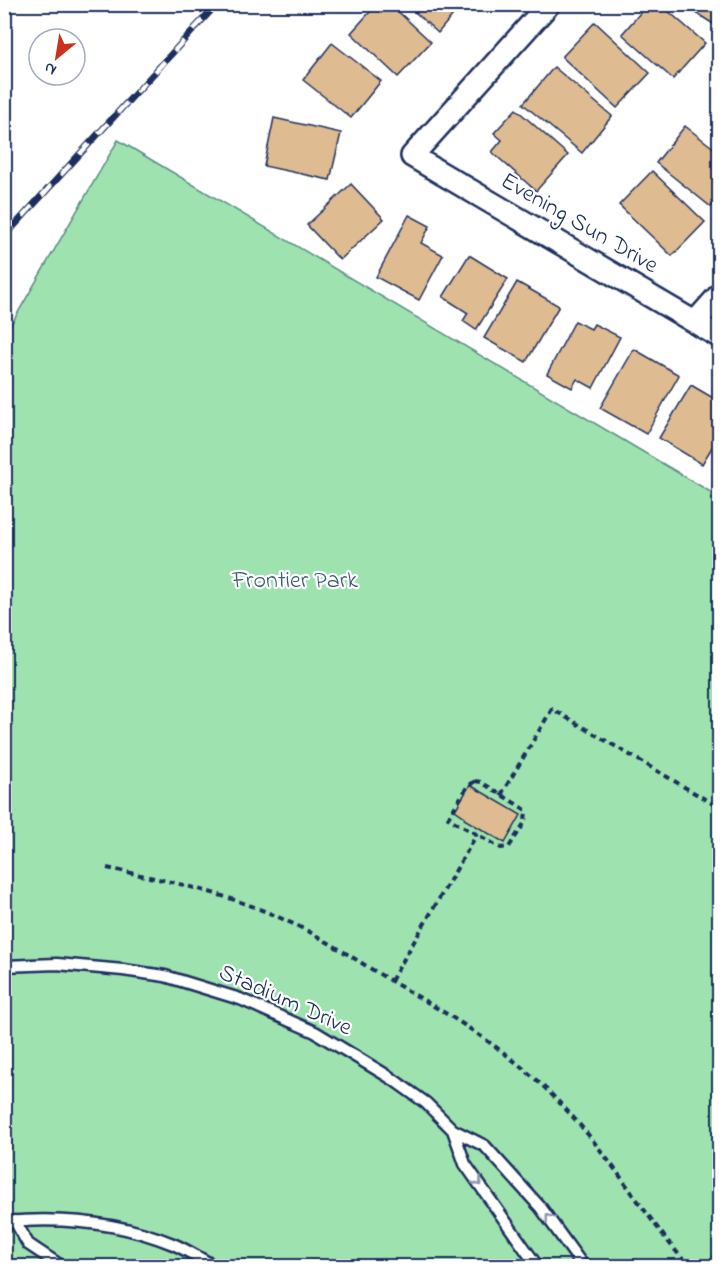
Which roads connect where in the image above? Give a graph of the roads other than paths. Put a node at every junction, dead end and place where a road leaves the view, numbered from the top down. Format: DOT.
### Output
graph roads {
  1 [pos="549,4"];
  2 [pos="720,294"];
  3 [pos="695,322"];
  4 [pos="720,336"];
  5 [pos="4,966"];
  6 [pos="453,1130"];
  7 [pos="10,1222"];
  8 [pos="61,1266"];
  9 [pos="214,1266"];
  10 [pos="537,1266"];
  11 [pos="583,1266"];
  1 -- 3 [label="street, Evening Sun Drive"];
  2 -- 3 [label="street"];
  3 -- 4 [label="street, Evening Sun Drive"];
  5 -- 6 [label="lane, Stadium Drive"];
  6 -- 10 [label="lane, Stadium Drive, one-way"];
  11 -- 6 [label="lane, Stadium Drive, one-way"];
  7 -- 8 [label="lane"];
  7 -- 9 [label="lane"];
}
